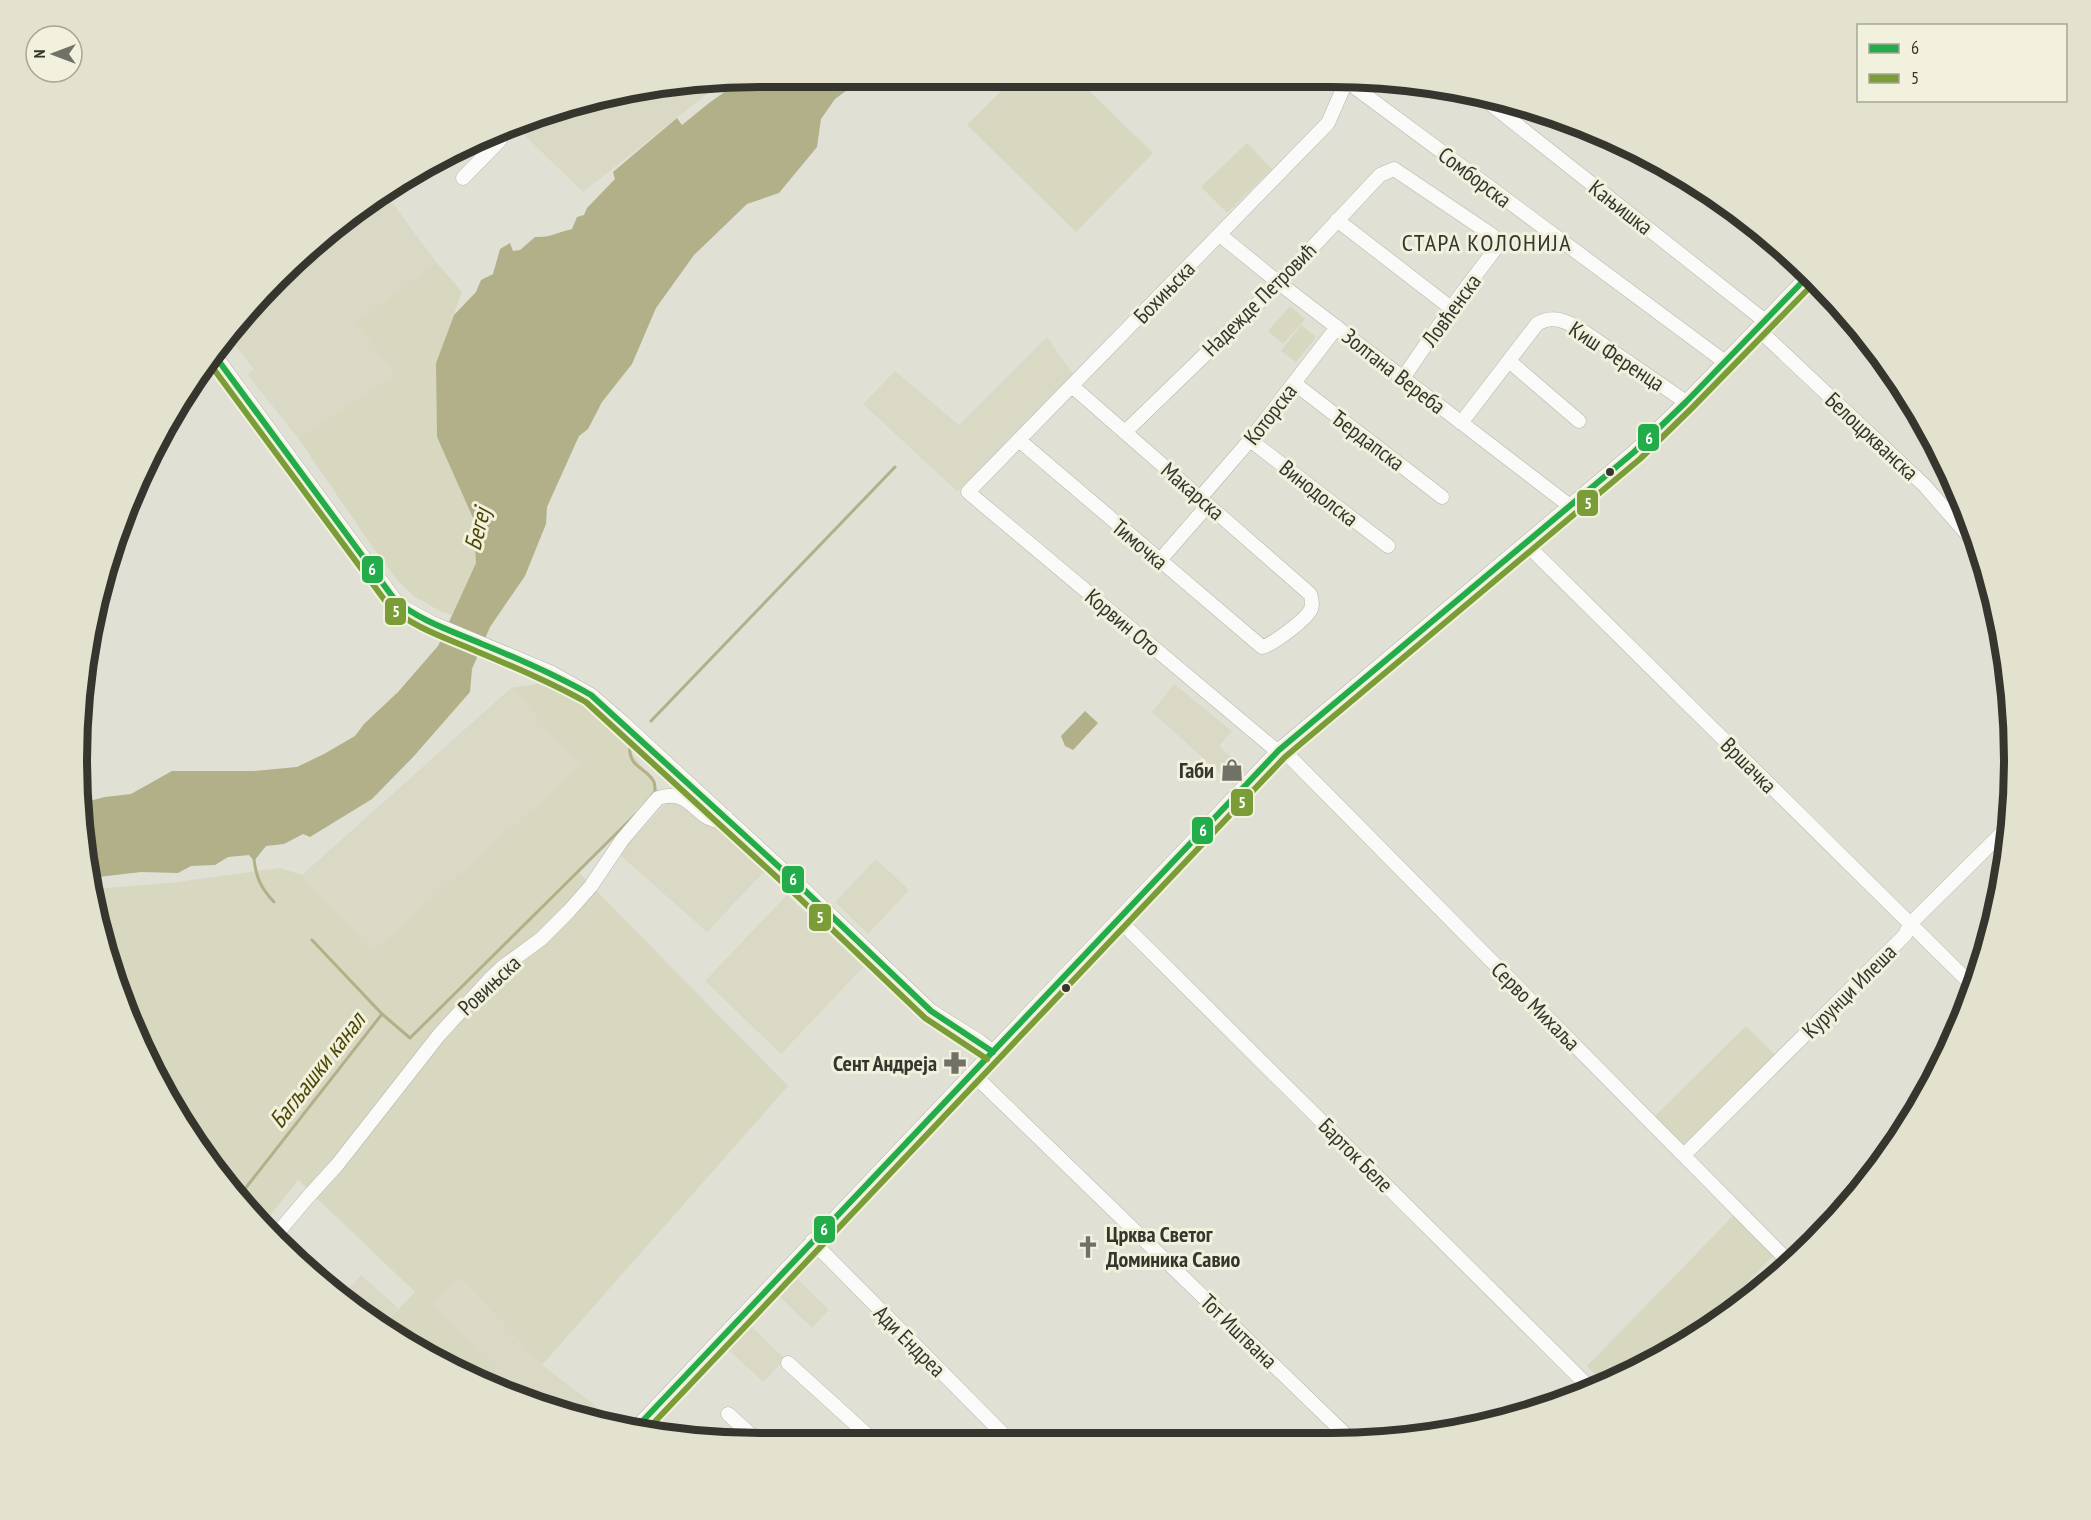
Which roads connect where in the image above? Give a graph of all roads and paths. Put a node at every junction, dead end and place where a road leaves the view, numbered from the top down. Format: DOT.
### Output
graph roads {
  1 [pos="1340,87"];
  2 [pos="1355,88"];
  3 [pos="1495,108"];
  4 [pos="500,139"];
  5 [pos="463,178"];
  6 [pos="1336,220"];
  7 [pos="1220,235"];
  8 [pos="1498,241"];
  9 [pos="1804,281"];
  10 [pos="1279,283"];
  11 [pos="1451,308"];
  12 [pos="1761,325"];
  13 [pos="1337,327"];
  14 [pos="218,361"];
  15 [pos="1509,361"];
  16 [pos="1725,362"];
  17 [pos="1403,378"];
  18 [pos="1294,383"];
  19 [pos="1072,386"];
  20 [pos="1686,402"];
  21 [pos="1579,421"];
  22 [pos="1461,423"];
  23 [pos="1125,432"];
  24 [pos="1019,440"];
  25 [pos="1250,440"];
  26 [pos="968,492"];
  27 [pos="1442,497"];
  28 [pos="1204,502"];
  29 [pos="1570,506"];
  30 [pos="1963,529"];
  31 [pos="1526,544"];
  32 [pos="1388,546"];
  33 [pos="1160,560"];
  34 [pos="1262,647"];
  35 [pos="1279,750"];
  36 [pos="726,817"];
  37 [pos="1999,835"];
  38 [pos="1119,920"];
  39 [pos="1910,924"];
  40 [pos="1967,980"];
  41 [pos="993,1053"];
  42 [pos="973,1074"];
  43 [pos="1684,1155"];
  44 [pos="279,1231"];
  45 [pos="812,1241"];
  46 [pos="1785,1257"];
  47 [pos="788,1363"];
  48 [pos="1585,1383"];
  49 [pos="728,1413"];
  50 [pos="642,1422"];
  51 [pos="749,1433"];
  52 [pos="865,1433"];
  53 [pos="1001,1433"];
  54 [pos="1344,1433"];
  1 -- 7 [label="street, Бохињска"];
  2 -- 16 [label="street, Сомборска"];
  3 -- 12 [label="street, Кањишка"];
  4 -- 5 [label="street"];
  6 -- 8 [label="street, Надежде Петровић"];
  6 -- 10 [label="street, Надежде Петровић"];
  6 -- 11 [label="street"];
  7 -- 10 [label="street, Золтана Вереба"];
  7 -- 19 [label="street, Бохињска"];
  8 -- 11 [label="street, Ловћенска"];
  9 -- 12 [label="street"];
  10 -- 13 [label="street, Золтана Вереба"];
  10 -- 23 [label="street, Надежде Петровић"];
  11 -- 17 [label="street, Ловћенска"];
  12 -- 16 [label="street"];
  12 -- 30 [label="street, Белоцркванска"];
  13 -- 17 [label="street, Золтана Вереба"];
  13 -- 18 [label="street, Которска"];
  14 -- 36 [label="street"];
  15 -- 20 [label="street, Киш Ференца"];
  15 -- 21 [label="street"];
  15 -- 22 [label="street"];
  16 -- 20 [label="street"];
  17 -- 22 [label="street, Золтана Вереба"];
  18 -- 25 [label="street, Которска"];
  18 -- 27 [label="street, Ђердапска"];
  19 -- 23 [label="street, Макарска"];
  19 -- 24 [label="street, Бохињска"];
  20 -- 29 [label="street"];
  22 -- 29 [label="street, Золтана Вереба"];
  23 -- 28 [label="street, Макарска"];
  24 -- 26 [label="street, Бохињска"];
  24 -- 33 [label="street, Тимочка"];
  25 -- 28 [label="street, Которска"];
  25 -- 32 [label="street, Винодолска"];
  26 -- 35 [label="street, Корвин Ото"];
  28 -- 33 [label="street, Которска"];
  28 -- 34 [label="street, Макарска"];
  29 -- 31 [label="street"];
  31 -- 35 [label="street"];
  31 -- 39 [label="street, Вршачка"];
  33 -- 34 [label="street, Тимочка"];
  35 -- 38 [label="street"];
  35 -- 43 [label="street, Серво Михаља"];
  36 -- 41 [label="street"];
  36 -- 44 [label="street, Ровињска"];
  37 -- 39 [label="street, Курунци Илеша"];
  38 -- 41 [label="street"];
  38 -- 48 [label="street, Барток Беле"];
  39 -- 40 [label="street, Вршачка"];
  39 -- 43 [label="street, Курунци Илеша"];
  41 -- 42 [label="street"];
  42 -- 45 [label="street"];
  42 -- 54 [label="street, Тот Иштвана"];
  43 -- 46 [label="street, Серво Михаља"];
  45 -- 50 [label="street"];
  45 -- 53 [label="street, Ади Ендреа"];
  47 -- 52 [label="street"];
  49 -- 51 [label="street"];
}
